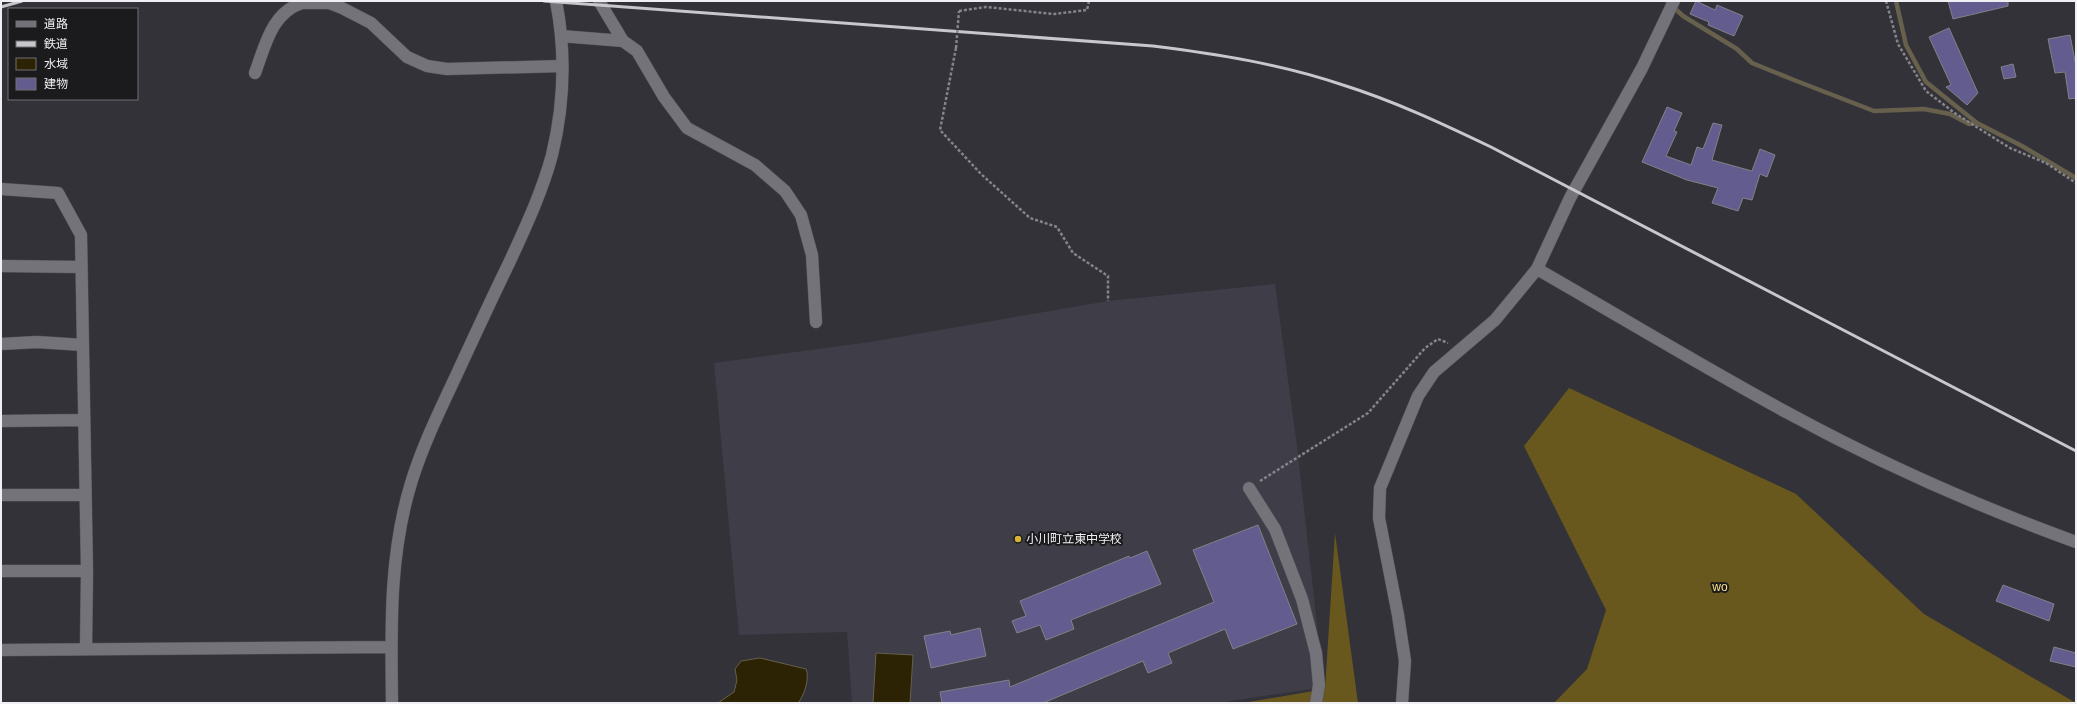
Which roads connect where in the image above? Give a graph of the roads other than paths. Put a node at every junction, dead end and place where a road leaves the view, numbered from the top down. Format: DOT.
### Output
graph roads {
  1 [pos="556,1"];
  2 [pos="599,1"];
  3 [pos="1674,1"];
  4 [pos="302,2"];
  5 [pos="561,36"];
  6 [pos="623,41"];
  7 [pos="562,66"];
  8 [pos="254,73"];
  9 [pos="1,189"];
  10 [pos="1,266"];
  11 [pos="82,267"];
  12 [pos="1537,269"];
  13 [pos="816,322"];
  14 [pos="1,344"];
  15 [pos="83,346"];
  16 [pos="83,420"];
  17 [pos="1,421"];
  18 [pos="1249,488"];
  19 [pos="1,495"];
  20 [pos="85,495"];
  21 [pos="2076,542"];
  22 [pos="87,571"];
  23 [pos="1,572"];
  24 [pos="391,646"];
  25 [pos="86,648"];
  26 [pos="1,650"];
  27 [pos="392,703"];
  28 [pos="1316,703"];
  29 [pos="1402,703"];
  1 -- 5 [label="street"];
  2 -- 6 [label="street"];
  3 -- 12 [label="street"];
  4 -- 7 [label="street"];
  4 -- 8 [label="street"];
  5 -- 6 [label="street"];
  5 -- 7 [label="street"];
  6 -- 13 [label="street"];
  7 -- 24 [label="street"];
  9 -- 11 [label="street"];
  10 -- 11 [label="street"];
  11 -- 15 [label="street"];
  12 -- 21 [label="street"];
  12 -- 29 [label="street"];
  14 -- 15 [label="street"];
  15 -- 16 [label="street"];
  16 -- 17 [label="street"];
  16 -- 20 [label="street"];
  18 -- 28 [label="street"];
  19 -- 20 [label="street"];
  20 -- 22 [label="street"];
  22 -- 23 [label="street"];
  22 -- 25 [label="street"];
  24 -- 25 [label="street"];
  24 -- 27 [label="street"];
  25 -- 26 [label="street"];
}
